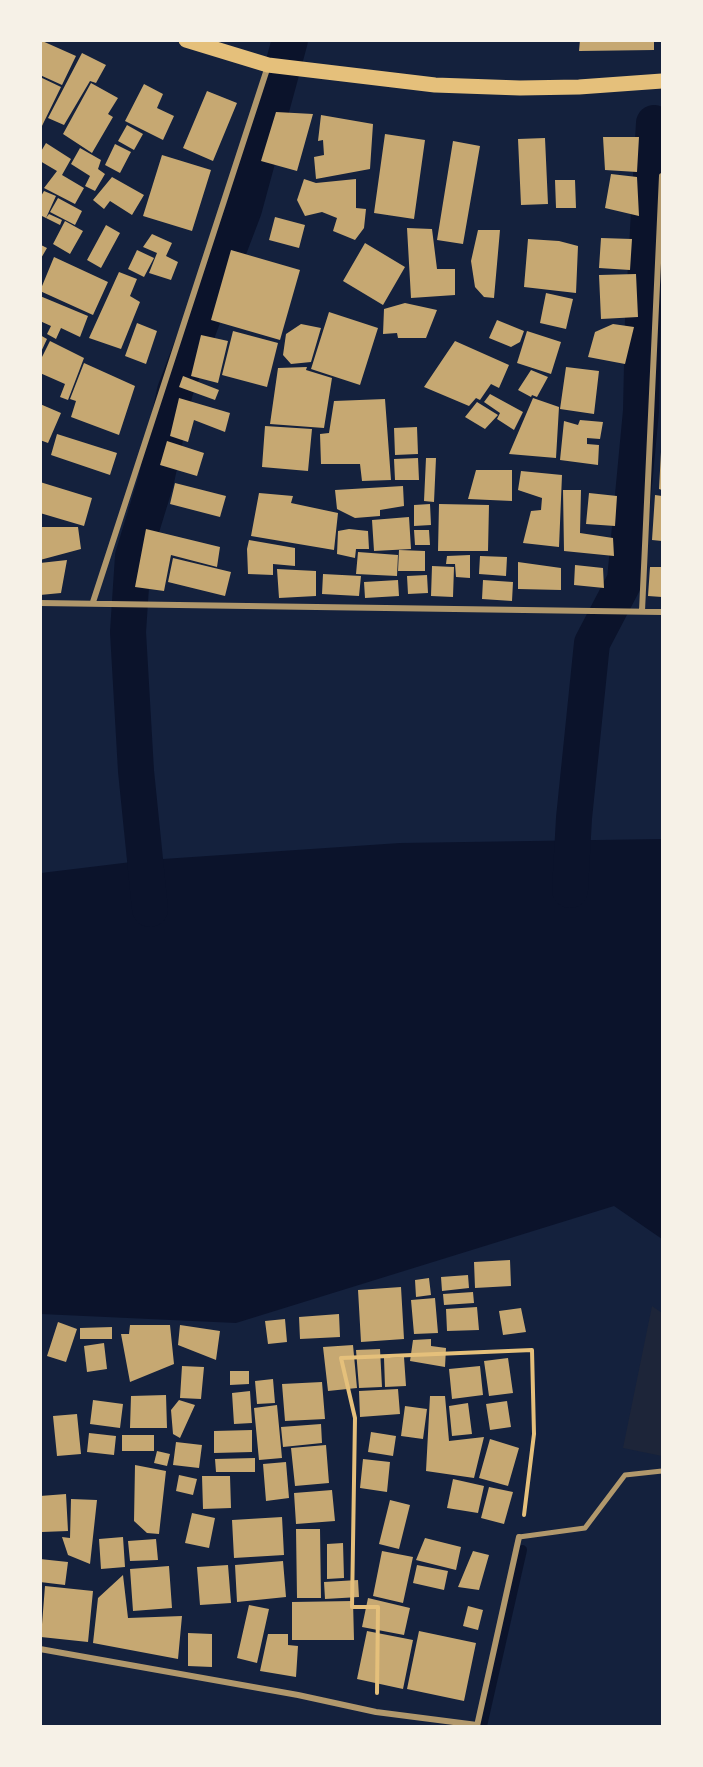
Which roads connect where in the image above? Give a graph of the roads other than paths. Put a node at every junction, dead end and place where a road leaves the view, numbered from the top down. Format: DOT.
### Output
graph roads {
  1 [pos="186,40"];
  2 [pos="268,65"];
  3 [pos="663,81"];
  4 [pos="663,176"];
  5 [pos="93,602"];
  6 [pos="40,603"];
  7 [pos="642,611"];
  8 [pos="663,612"];
  9 [pos="663,1471"];
  10 [pos="519,1537"];
  11 [pos="40,1649"];
  12 [pos="477,1726"];
  1 -- 2 [label="main road"];
  2 -- 3 [label="main road"];
  2 -- 5 [label="street"];
  4 -- 7 [label="street"];
  5 -- 6 [label="street"];
  5 -- 7 [label="street"];
  7 -- 8 [label="street"];
  9 -- 10 [label="street"];
  10 -- 12 [label="street"];
  11 -- 12 [label="street"];
}
